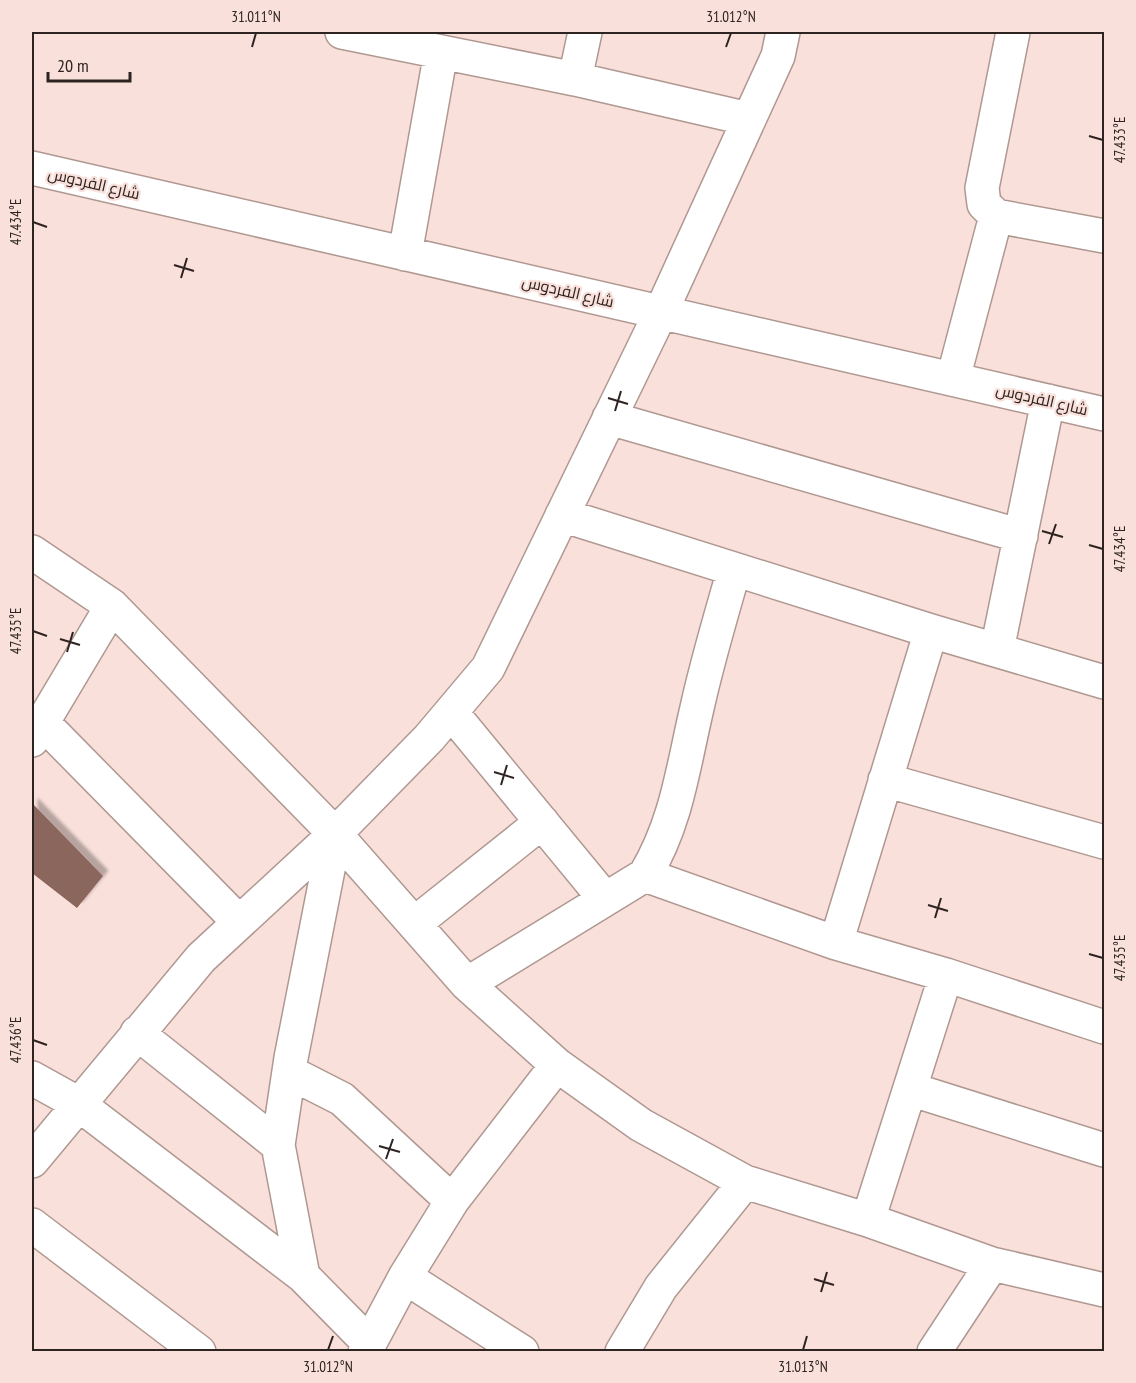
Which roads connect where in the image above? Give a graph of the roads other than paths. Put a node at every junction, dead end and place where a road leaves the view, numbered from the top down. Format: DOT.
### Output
graph roads {
  1 [pos="342,32"];
  2 [pos="585,32"];
  3 [pos="1013,32"];
  4 [pos="786,40"];
  5 [pos="441,52"];
  6 [pos="575,79"];
  7 [pos="749,119"];
  8 [pos="32,168"];
  9 [pos="996,216"];
  10 [pos="1104,236"];
  11 [pos="405,254"];
  12 [pos="661,312"];
  13 [pos="953,379"];
  14 [pos="1048,401"];
  15 [pos="1104,414"];
  16 [pos="609,418"];
  17 [pos="562,514"];
  18 [pos="1021,536"];
  19 [pos="32,552"];
  20 [pos="734,570"];
  21 [pos="112,606"];
  22 [pos="931,631"];
  23 [pos="997,650"];
  24 [pos="1104,682"];
  25 [pos="451,712"];
  26 [pos="37,731"];
  27 [pos="885,780"];
  28 [pos="542,822"];
  29 [pos="335,834"];
  30 [pos="1104,842"];
  31 [pos="645,874"];
  32 [pos="605,899"];
  33 [pos="239,922"];
  34 [pos="414,924"];
  35 [pos="836,943"];
  36 [pos="946,975"];
  37 [pos="466,984"];
  38 [pos="1104,1027"];
  39 [pos="137,1034"];
  40 [pos="557,1065"];
  41 [pos="289,1072"];
  42 [pos="32,1078"];
  43 [pos="910,1089"];
  44 [pos="77,1103"];
  45 [pos="278,1145"];
  46 [pos="1104,1150"];
  47 [pos="32,1161"];
  48 [pos="745,1182"];
  49 [pos="452,1201"];
  50 [pos="868,1220"];
  51 [pos="32,1226"];
  52 [pos="992,1264"];
  53 [pos="303,1276"];
  54 [pos="405,1277"];
  55 [pos="1104,1290"];
  56 [pos="367,1347"];
  57 [pos="199,1352"];
  58 [pos="522,1352"];
  59 [pos="622,1352"];
  60 [pos="934,1352"];
  1 -- 5 [label="street"];
  2 -- 6 [label="street"];
  3 -- 9 [label="street"];
  4 -- 7 [label="street"];
  5 -- 6 [label="street"];
  5 -- 11 [label="street"];
  6 -- 7 [label="street"];
  7 -- 12 [label="street"];
  8 -- 11 [label="street, شارع الفردوس"];
  9 -- 10 [label="street"];
  9 -- 13 [label="street"];
  11 -- 12 [label="street, شارع الفردوس"];
  12 -- 13 [label="street, شارع الفردوس"];
  12 -- 16 [label="street"];
  13 -- 14 [label="street, شارع الفردوس"];
  14 -- 15 [label="street, شارع الفردوس"];
  14 -- 18 [label="street"];
  16 -- 17 [label="street"];
  16 -- 18 [label="street"];
  17 -- 20 [label="street"];
  17 -- 25 [label="street"];
  18 -- 23 [label="street"];
  19 -- 21 [label="street"];
  20 -- 22 [label="street"];
  20 -- 31 [label="street"];
  21 -- 26 [label="street"];
  21 -- 29 [label="street"];
  22 -- 23 [label="street"];
  22 -- 27 [label="street"];
  23 -- 24 [label="street"];
  25 -- 28 [label="street"];
  25 -- 29 [label="street"];
  26 -- 33 [label="street"];
  27 -- 30 [label="street"];
  27 -- 35 [label="street"];
  28 -- 32 [label="street"];
  28 -- 34 [label="street"];
  29 -- 33 [label="street"];
  29 -- 34 [label="street"];
  29 -- 41 [label="street"];
  31 -- 32 [label="street"];
  31 -- 35 [label="street"];
  32 -- 37 [label="street"];
  33 -- 39 [label="street"];
  34 -- 37 [label="street"];
  35 -- 36 [label="street"];
  36 -- 38 [label="street"];
  36 -- 43 [label="street"];
  37 -- 40 [label="street"];
  39 -- 44 [label="street"];
  39 -- 45 [label="street"];
  40 -- 48 [label="street"];
  40 -- 49 [label="street"];
  41 -- 45 [label="street"];
  41 -- 49 [label="street"];
  42 -- 44 [label="street"];
  43 -- 46 [label="street"];
  43 -- 50 [label="street"];
  44 -- 47 [label="street"];
  44 -- 53 [label="street"];
  45 -- 53 [label="street"];
  48 -- 50 [label="street"];
  48 -- 59 [label="street"];
  49 -- 54 [label="street"];
  50 -- 52 [label="street"];
  51 -- 57 [label="street"];
  52 -- 55 [label="street"];
  52 -- 60 [label="street"];
  53 -- 56 [label="street"];
  54 -- 56 [label="street"];
  54 -- 58 [label="street"];
}
